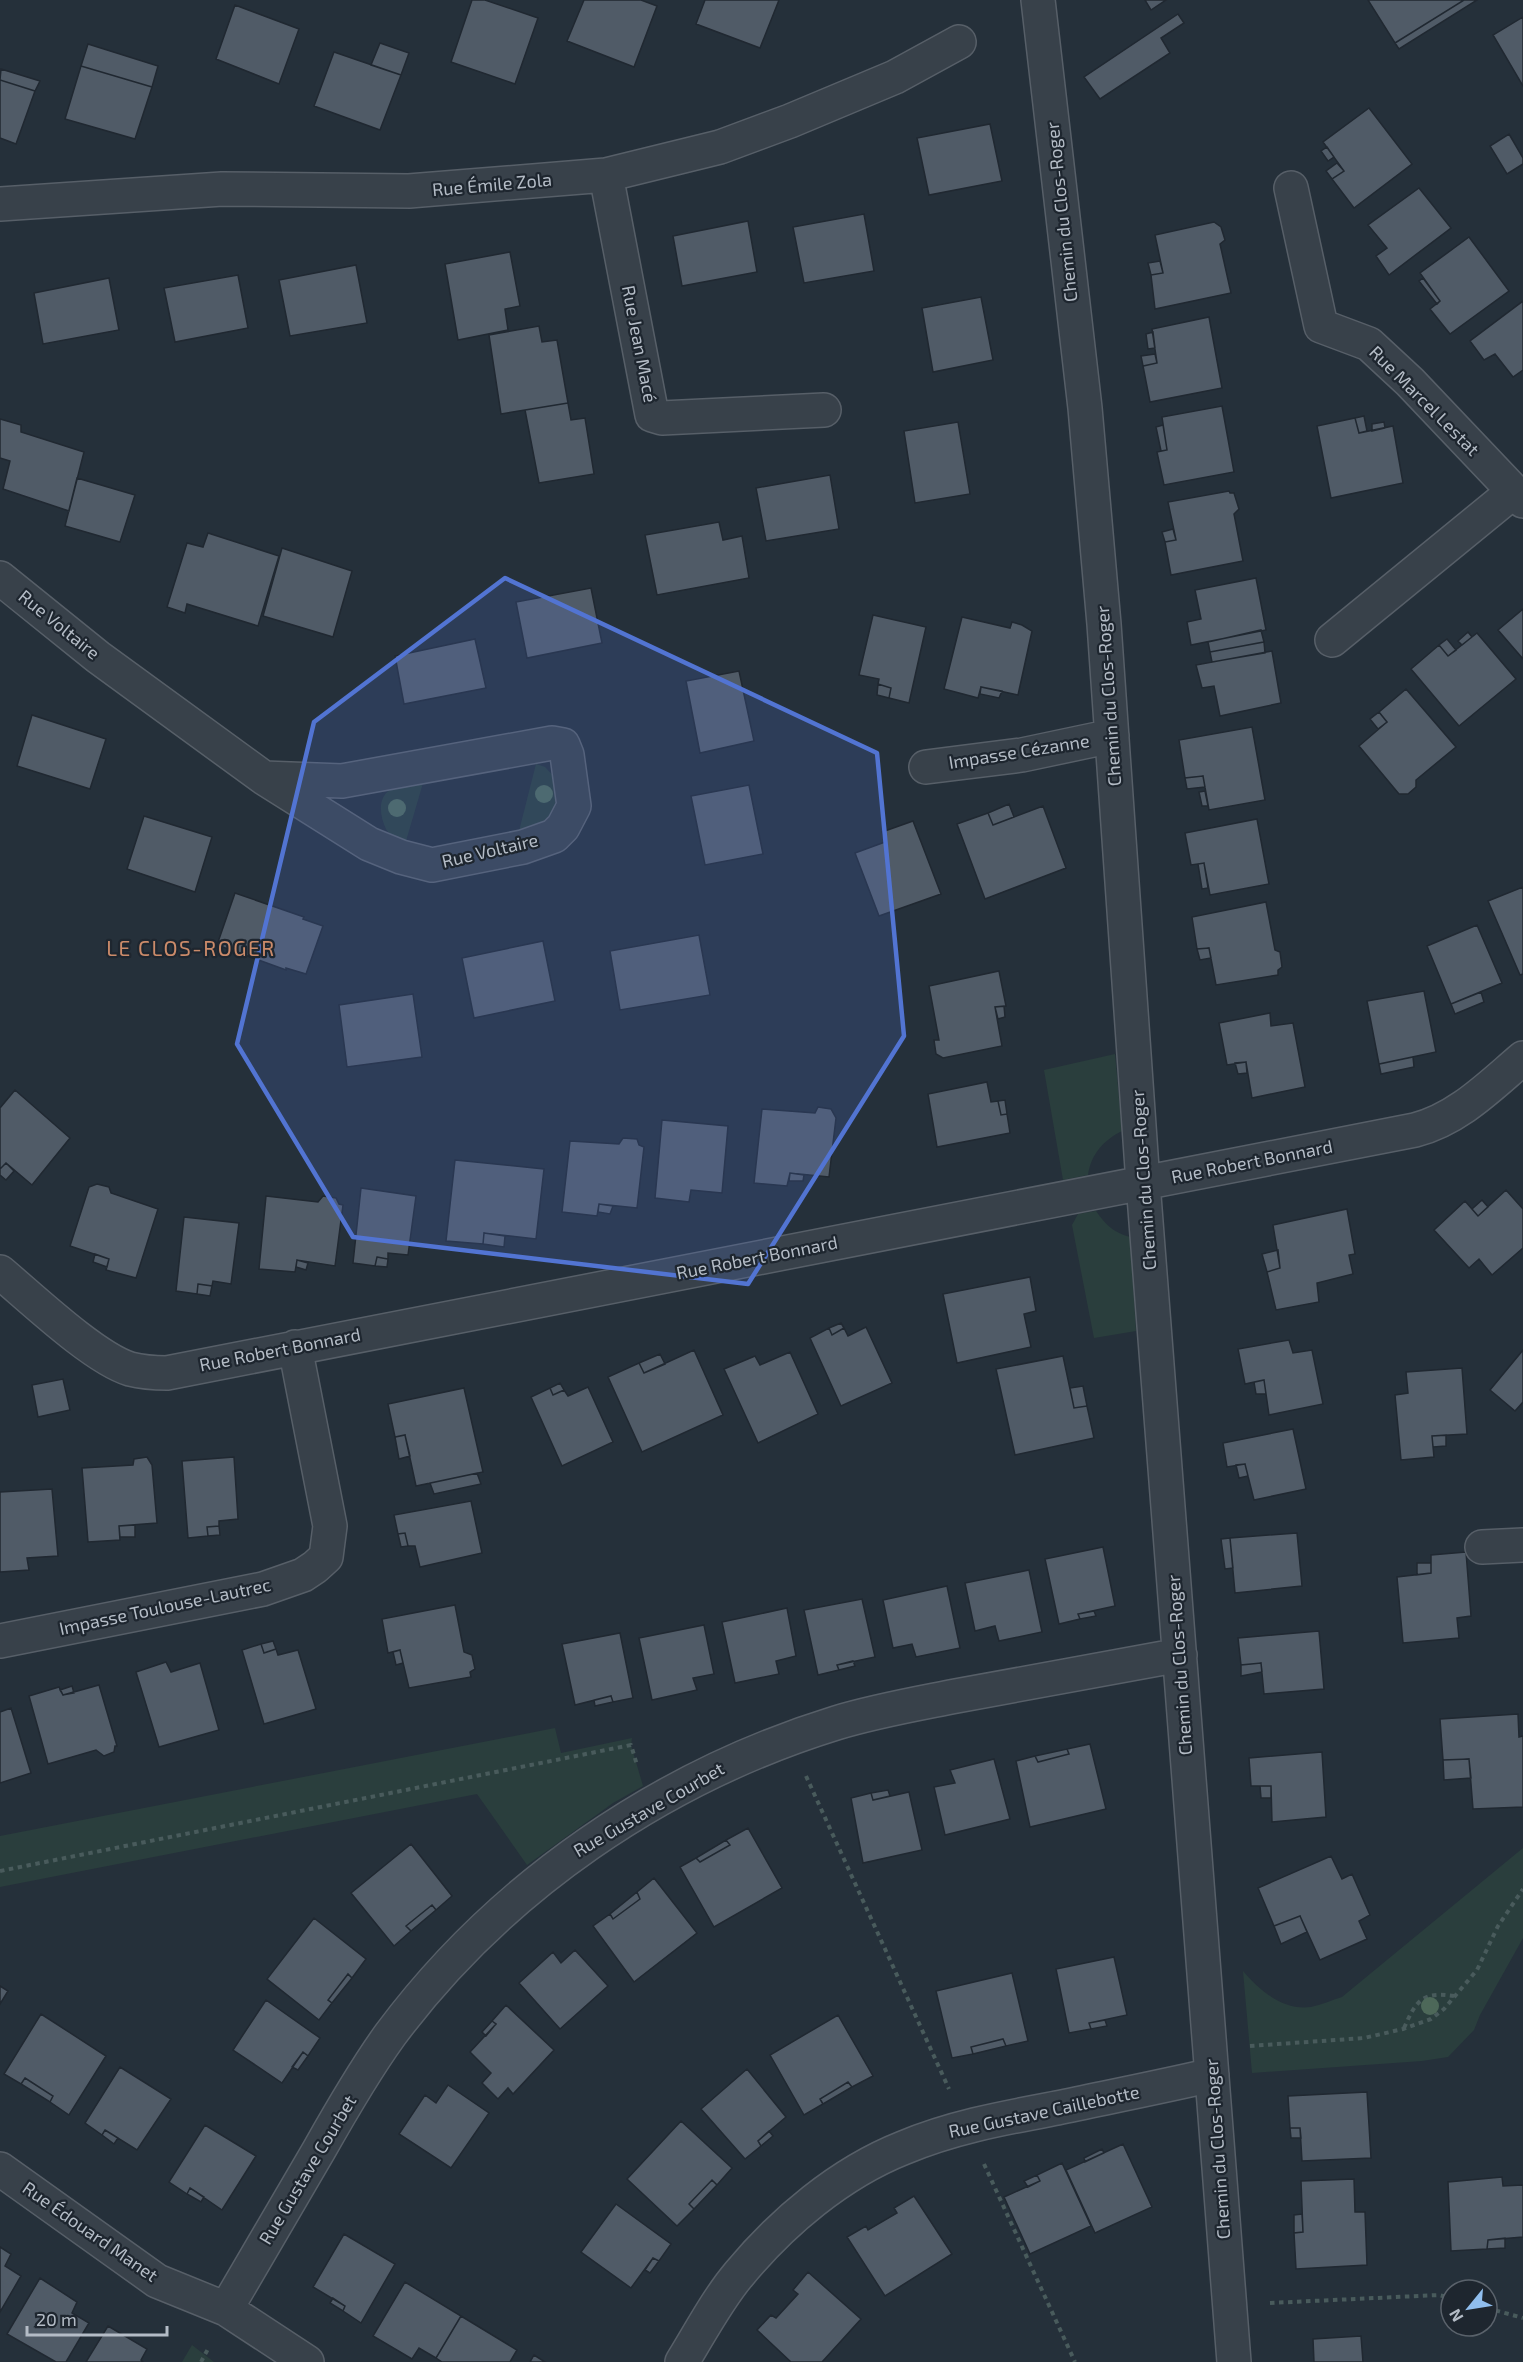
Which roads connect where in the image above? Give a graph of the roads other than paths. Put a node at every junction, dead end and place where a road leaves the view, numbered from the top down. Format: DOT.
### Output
graph roads {
  1 [pos="1038,0"];
  2 [pos="959,42"];
  3 [pos="606,176"];
  4 [pos="1291,188"];
  5 [pos="0,204"];
  6 [pos="824,410"];
  7 [pos="1518,496"];
  8 [pos="0,578"];
  9 [pos="1332,640"];
  10 [pos="1112,736"];
  11 [pos="926,766"];
  12 [pos="264,778"];
  13 [pos="1523,1059"];
  14 [pos="1143,1183"];
  15 [pos="0,1272"];
  16 [pos="295,1347"];
  17 [pos="1523,1545"];
  18 [pos="1482,1547"];
  19 [pos="0,1641"];
  20 [pos="1180,1655"];
  21 [pos="1211,2062"];
  22 [pos="0,2169"];
  23 [pos="226,2309"];
  24 [pos="307,2362"];
  25 [pos="682,2362"];
  26 [pos="1234,2362"];
  1 -- 10 [label="street, Chemin du Clos-Roger"];
  2 -- 3 [label="street, Rue Émile Zola"];
  3 -- 5 [label="street, Rue Émile Zola"];
  3 -- 6 [label="street, Rue Jean Macé"];
  4 -- 7 [label="street, Rue Marcel Lestat"];
  7 -- 9 [label="street, Rue Marcel Lestat"];
  8 -- 12 [label="street, Rue Voltaire"];
  10 -- 11 [label="street, Impasse Cézanne"];
  10 -- 14 [label="street, Chemin du Clos-Roger"];
  12 -- 12 [label="street, Rue Voltaire"];
  13 -- 14 [label="street, Rue Robert Bonnard"];
  14 -- 16 [label="street, Rue Robert Bonnard"];
  14 -- 20 [label="street, Chemin du Clos-Roger"];
  15 -- 16 [label="street, Rue Robert Bonnard"];
  16 -- 19 [label="street, Impasse Toulouse-Lautrec"];
  17 -- 18 [label="street"];
  20 -- 21 [label="street, Chemin du Clos-Roger"];
  20 -- 23 [label="street, Rue Gustave Courbet"];
  21 -- 25 [label="street, Rue Gustave Caillebotte"];
  21 -- 26 [label="street, Chemin du Clos-Roger"];
  22 -- 23 [label="street, Rue Édouard Manet"];
  23 -- 24 [label="street, Rue Édouard Manet"];
}
